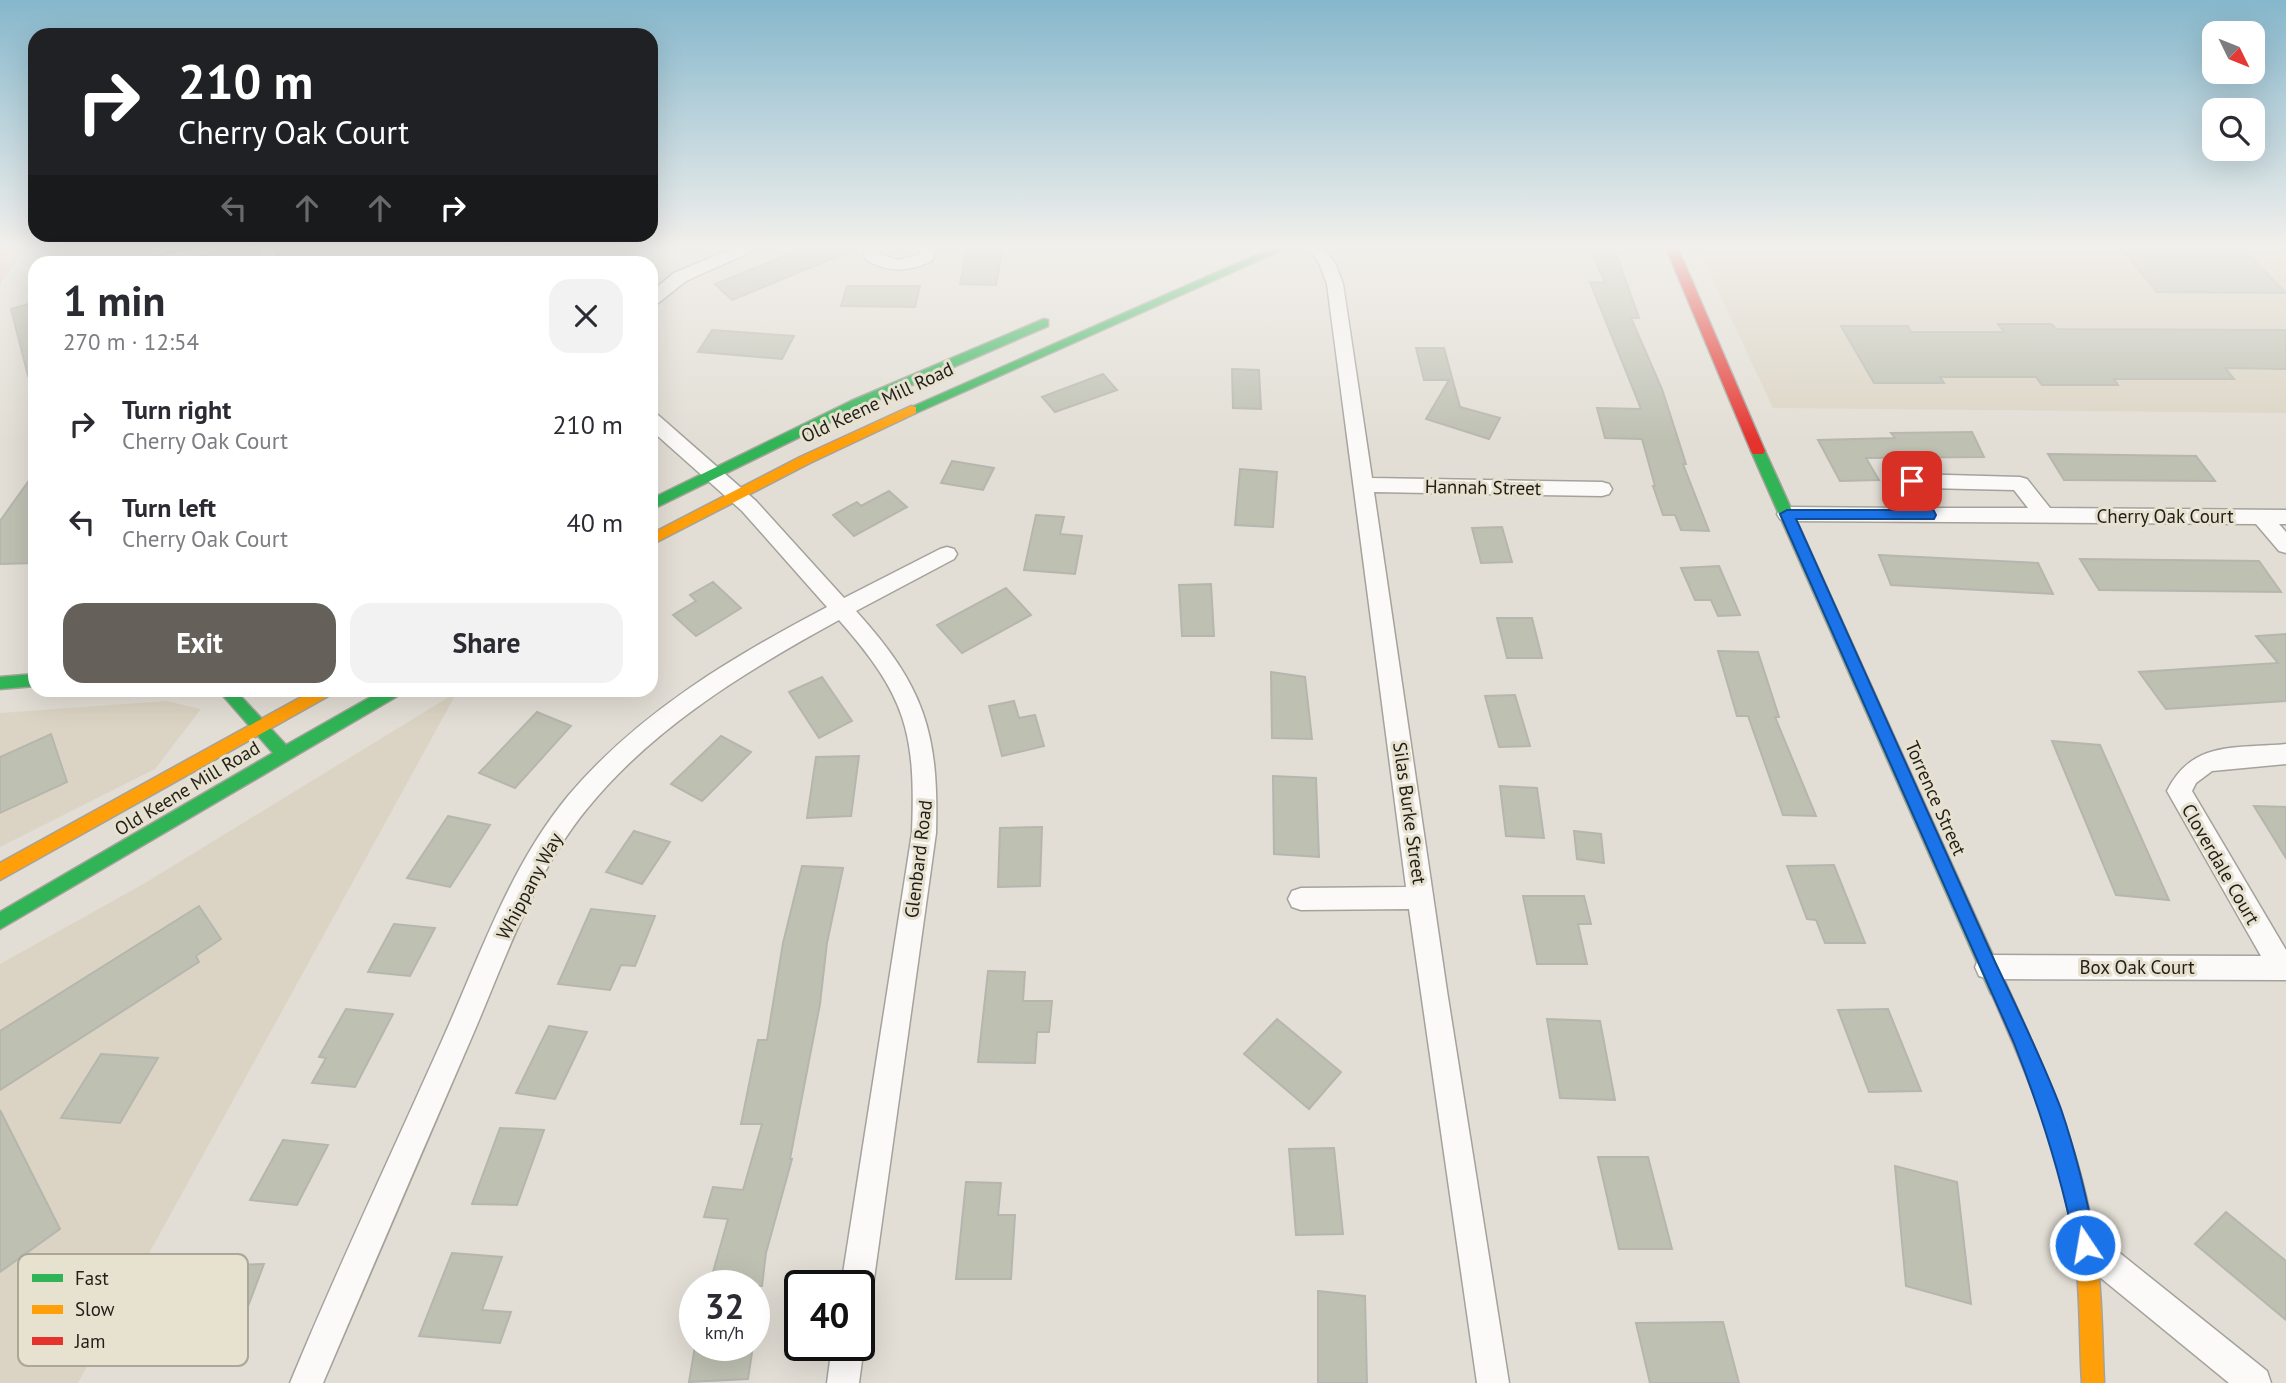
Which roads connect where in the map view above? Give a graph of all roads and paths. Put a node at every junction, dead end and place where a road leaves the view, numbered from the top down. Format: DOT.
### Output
graph roads {
  1 [pos="1130,313"];
  2 [pos="1339,313"];
  3 [pos="1699,313"];
  4 [pos="1062,316"];
  5 [pos="658,426"];
  6 [pos="710,474"];
  7 [pos="1364,485"];
  8 [pos="1602,489"];
  9 [pos="735,494"];
  10 [pos="658,502"];
  11 [pos="1787,514"];
  12 [pos="1929,515"];
  13 [pos="2043,515"];
  14 [pos="2262,517"];
  15 [pos="2286,517"];
  16 [pos="658,536"];
  17 [pos="2286,546"];
  18 [pos="947,554"];
  19 [pos="842,610"];
  20 [pos="28,681"];
  21 [pos="0,683"];
  22 [pos="233,697"];
  23 [pos="314,697"];
  24 [pos="383,697"];
  25 [pos="263,727"];
  26 [pos="2286,754"];
  27 [pos="285,755"];
  28 [pos="0,872"];
  29 [pos="1421,898"];
  30 [pos="1301,899"];
  31 [pos="0,921"];
  32 [pos="1988,967"];
  33 [pos="2284,968"];
  34 [pos="2085,1245"];
  35 [pos="859,1270"];
  36 [pos="846,1361"];
  37 [pos="2097,1381"];
  38 [pos="306,1383"];
  39 [pos="843,1383"];
  40 [pos="1493,1383"];
  41 [pos="2255,1383"];
  1 -- 9 [label="main road, Old Keene Mill Road"];
  2 -- 7 [label="street, Silas Burke Street"];
  3 -- 11 [label="main road, Torrence Street"];
  4 -- 6 [label="main road, Old Keene Mill Road"];
  5 -- 6 [label="street, Glenbard Road"];
  6 -- 9 [label="street, Glenbard Road"];
  6 -- 10 [label="main road, Old Keene Mill Road"];
  7 -- 8 [label="street, Hannah Street"];
  7 -- 29 [label="street, Silas Burke Street"];
  9 -- 16 [label="main road, Old Keene Mill Road"];
  9 -- 19 [label="street, Glenbard Road"];
  11 -- 12 [label="street, Cherry Oak Court"];
  11 -- 32 [label="main road, Torrence Street"];
  12 -- 13 [label="street, Cherry Oak Court"];
  12 -- 13 [label="street"];
  13 -- 14 [label="street, Cherry Oak Court"];
  14 -- 15 [label="street, Cherry Oak Court"];
  14 -- 17 [label="street"];
  18 -- 19 [label="street, Whippany Way"];
  19 -- 35 [label="street, Glenbard Road"];
  19 -- 38 [label="street, Whippany Way"];
  20 -- 21 [label="main road"];
  22 -- 25 [label="main road"];
  23 -- 25 [label="main road, Old Keene Mill Road"];
  24 -- 27 [label="main road, Old Keene Mill Road"];
  25 -- 27 [label="main road"];
  25 -- 28 [label="main road, Old Keene Mill Road"];
  26 -- 33 [label="street, Cloverdale Court"];
  27 -- 31 [label="main road, Old Keene Mill Road"];
  29 -- 30 [label="street"];
  29 -- 40 [label="street, Silas Burke Street"];
  32 -- 33 [label="street, Box Oak Court"];
  32 -- 34 [label="main road, Torrence Street"];
  34 -- 37 [label="main road, Torrence Street"];
  34 -- 41 [label="street"];
  36 -- 39 [label="street"];
}
